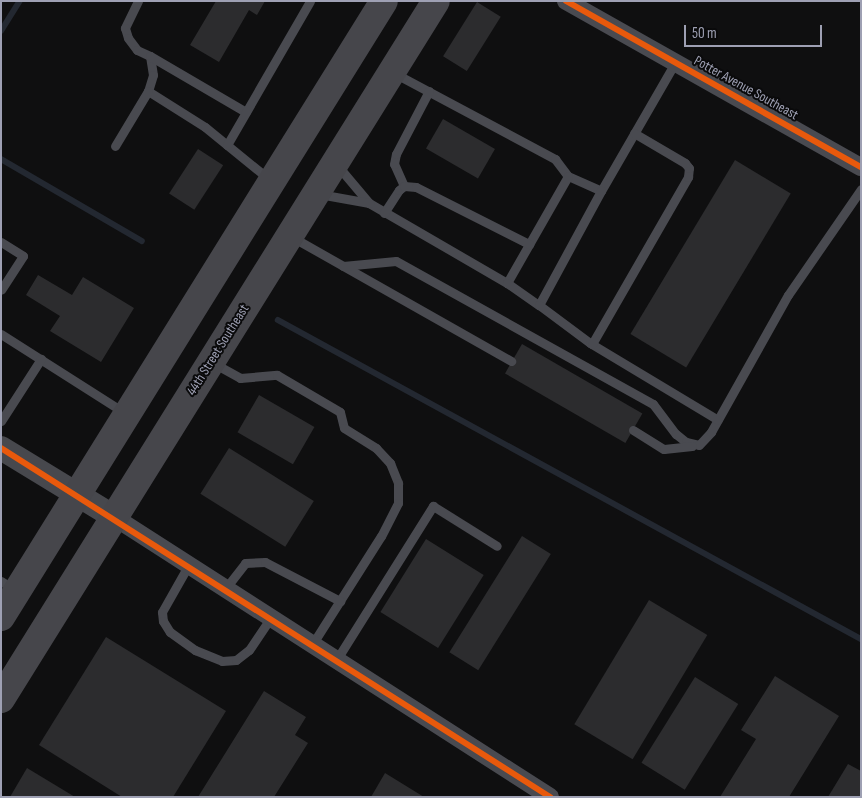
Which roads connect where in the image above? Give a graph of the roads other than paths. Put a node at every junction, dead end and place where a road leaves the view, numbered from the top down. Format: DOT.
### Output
graph roads {
  1 [pos="138,1"];
  2 [pos="310,1"];
  3 [pos="384,1"];
  4 [pos="436,1"];
  5 [pos="566,1"];
  6 [pos="150,56"];
  7 [pos="675,62"];
  8 [pos="392,71"];
  9 [pos="148,91"];
  10 [pos="429,92"];
  11 [pos="246,112"];
  12 [pos="634,133"];
  13 [pos="227,145"];
  14 [pos="115,146"];
  15 [pos="335,162"];
  16 [pos="861,167"];
  17 [pos="568,176"];
  18 [pos="270,184"];
  19 [pos="404,186"];
  20 [pos="861,188"];
  21 [pos="601,191"];
  22 [pos="316,193"];
  23 [pos="369,203"];
  24 [pos="384,213"];
  25 [pos="287,240"];
  26 [pos="1,242"];
  27 [pos="528,244"];
  28 [pos="343,266"];
  29 [pos="219,268"];
  30 [pos="507,283"];
  31 [pos="1,290"];
  32 [pos="539,305"];
  33 [pos="232,328"];
  34 [pos="1,334"];
  35 [pos="592,344"];
  36 [pos="41,359"];
  37 [pos="512,361"];
  38 [pos="211,362"];
  39 [pos="127,414"];
  40 [pos="718,420"];
  41 [pos="1,422"];
  42 [pos="633,430"];
  43 [pos="699,445"];
  44 [pos="1,448"];
  45 [pos="78,495"];
  46 [pos="114,517"];
  47 [pos="497,546"];
  48 [pos="188,566"];
  49 [pos="9,586"];
  50 [pos="225,589"];
  51 [pos="340,601"];
  52 [pos="1,617"];
  53 [pos="271,617"];
  54 [pos="313,643"];
  55 [pos="337,659"];
  56 [pos="1,699"];
  57 [pos="544,795"];
  1 -- 6 [label="lane"];
  2 -- 11 [label="lane"];
  3 -- 18 [label="main road"];
  4 -- 8 [label="main road, 44th Street Southeast"];
  5 -- 7 [label="street, Potter Avenue Southeast"];
  6 -- 9 [label="lane"];
  6 -- 11 [label="lane"];
  7 -- 12 [label="lane"];
  7 -- 16 [label="street, Potter Avenue Southeast"];
  8 -- 10 [label="lane"];
  8 -- 15 [label="main road, 44th Street Southeast"];
  9 -- 13 [label="lane"];
  9 -- 14 [label="lane"];
  10 -- 17 [label="lane"];
  10 -- 19 [label="lane"];
  11 -- 13 [label="lane"];
  12 -- 21 [label="lane"];
  12 -- 35 [label="lane"];
  13 -- 18 [label="lane"];
  15 -- 22 [label="main road, 44th Street Southeast"];
  15 -- 23 [label="lane"];
  17 -- 21 [label="lane"];
  17 -- 27 [label="lane"];
  18 -- 25 [label="main road"];
  18 -- 29 [label="main road"];
  19 -- 24 [label="lane"];
  19 -- 27 [label="lane"];
  20 -- 40 [label="lane"];
  21 -- 32 [label="lane"];
  22 -- 23 [label="lane"];
  22 -- 25 [label="main road, 44th Street Southeast"];
  23 -- 24 [label="lane"];
  24 -- 30 [label="lane"];
  25 -- 28 [label="lane"];
  25 -- 33 [label="main road, 44th Street Southeast"];
  26 -- 31 [label="lane"];
  27 -- 30 [label="lane"];
  28 -- 37 [label="lane"];
  28 -- 43 [label="lane"];
  29 -- 33 [label="main road"];
  29 -- 39 [label="main road"];
  30 -- 32 [label="lane"];
  32 -- 35 [label="lane"];
  33 -- 38 [label="main road, 44th Street Southeast"];
  34 -- 36 [label="lane"];
  35 -- 40 [label="lane"];
  36 -- 39 [label="lane"];
  36 -- 41 [label="lane"];
  38 -- 46 [label="main road, 44th Street Southeast"];
  38 -- 51 [label="lane"];
  39 -- 45 [label="main road"];
  40 -- 43 [label="lane"];
  42 -- 43 [label="lane"];
  44 -- 45 [label="street"];
  45 -- 46 [label="street"];
  45 -- 49 [label="main road"];
  46 -- 48 [label="street"];
  46 -- 56 [label="main road, 44th Street Southeast"];
  47 -- 55 [label="lane"];
  48 -- 50 [label="street"];
  48 -- 53 [label="lane"];
  49 -- 52 [label="main road"];
  50 -- 51 [label="lane"];
  50 -- 53 [label="street"];
  51 -- 54 [label="lane"];
  53 -- 54 [label="street"];
  54 -- 55 [label="street"];
  55 -- 57 [label="street"];
}
